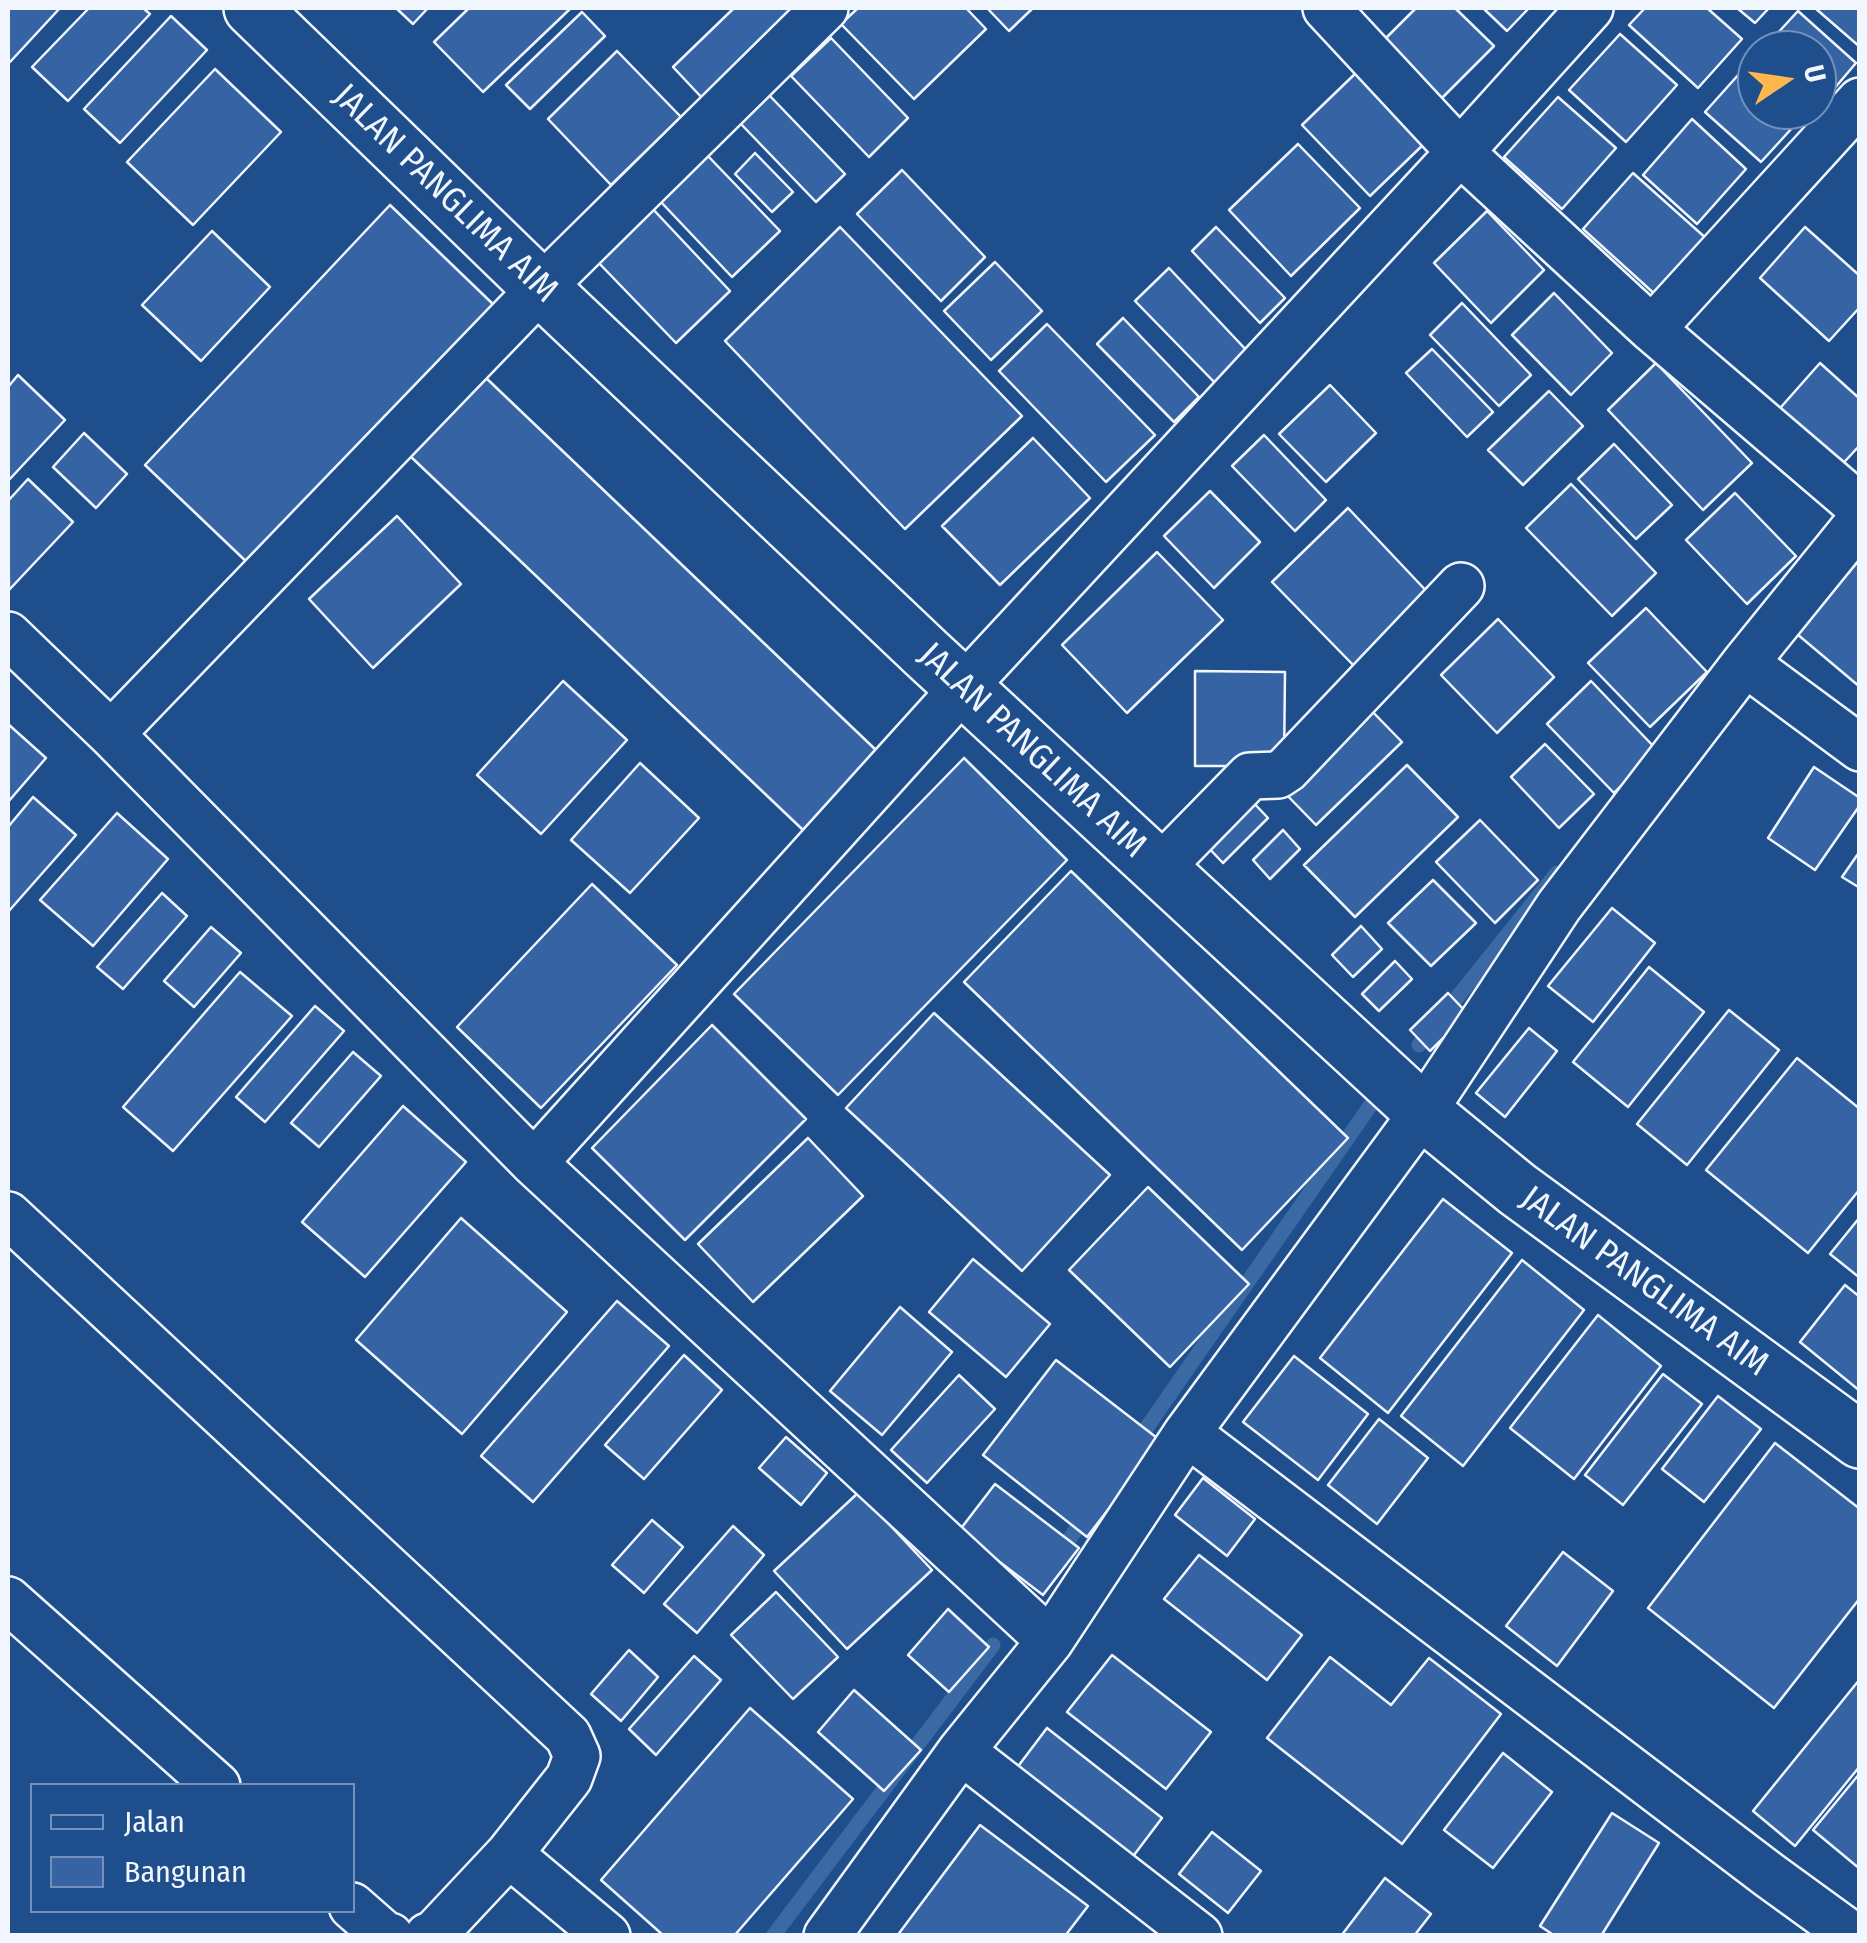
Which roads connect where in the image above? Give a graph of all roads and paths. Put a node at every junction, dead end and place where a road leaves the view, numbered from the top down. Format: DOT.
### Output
graph roads {
  1 [pos="252,8"];
  2 [pos="825,8"];
  3 [pos="1326,8"];
  4 [pos="1590,8"];
  5 [pos="1860,101"];
  6 [pos="1460,152"];
  7 [pos="541,288"];
  8 [pos="1652,330"];
  9 [pos="1860,507"];
  10 [pos="1860,520"];
  11 [pos="1461,586"];
  12 [pos="8,635"];
  13 [pos="1745,663"];
  14 [pos="963,688"];
  15 [pos="111,734"];
  16 [pos="1860,748"];
  17 [pos="1159,868"];
  18 [pos="1422,1112"];
  19 [pos="534,1163"];
  20 [pos="8,1215"];
  21 [pos="1188,1433"];
  22 [pos="1860,1440"];
  23 [pos="8,1600"];
  24 [pos="1050,1641"];
  25 [pos="961,1751"];
  26 [pos="214,1783"];
  27 [pos="509,1854"];
  28 [pos="355,1909"];
  29 [pos="828,1935"];
  30 [pos="390,1936"];
  31 [pos="428,1936"];
  32 [pos="607,1936"];
  33 [pos="1200,1936"];
  34 [pos="1853,1936"];
  1 -- 7 [label="street, JALAN PANGLIMA AIM"];
  2 -- 7 [label="street"];
  3 -- 6 [label="street"];
  4 -- 6 [label="street"];
  5 -- 8 [label="street"];
  6 -- 8 [label="street"];
  6 -- 14 [label="street"];
  7 -- 14 [label="street, JALAN PANGLIMA AIM"];
  7 -- 15 [label="street"];
  8 -- 9 [label="street"];
  10 -- 13 [label="street"];
  11 -- 17 [label="street"];
  12 -- 15 [label="street"];
  13 -- 16 [label="street"];
  13 -- 18 [label="street"];
  14 -- 17 [label="street, JALAN PANGLIMA AIM"];
  14 -- 19 [label="street"];
  15 -- 19 [label="street"];
  17 -- 18 [label="street, JALAN PANGLIMA AIM"];
  18 -- 21 [label="street"];
  18 -- 22 [label="street, JALAN PANGLIMA AIM"];
  19 -- 24 [label="street"];
  20 -- 27 [label="street"];
  21 -- 24 [label="street"];
  21 -- 34 [label="street"];
  23 -- 26 [label="street"];
  24 -- 25 [label="street"];
  25 -- 29 [label="street"];
  25 -- 33 [label="street"];
  27 -- 31 [label="street"];
  27 -- 32 [label="street"];
  28 -- 30 [label="street"];
}
